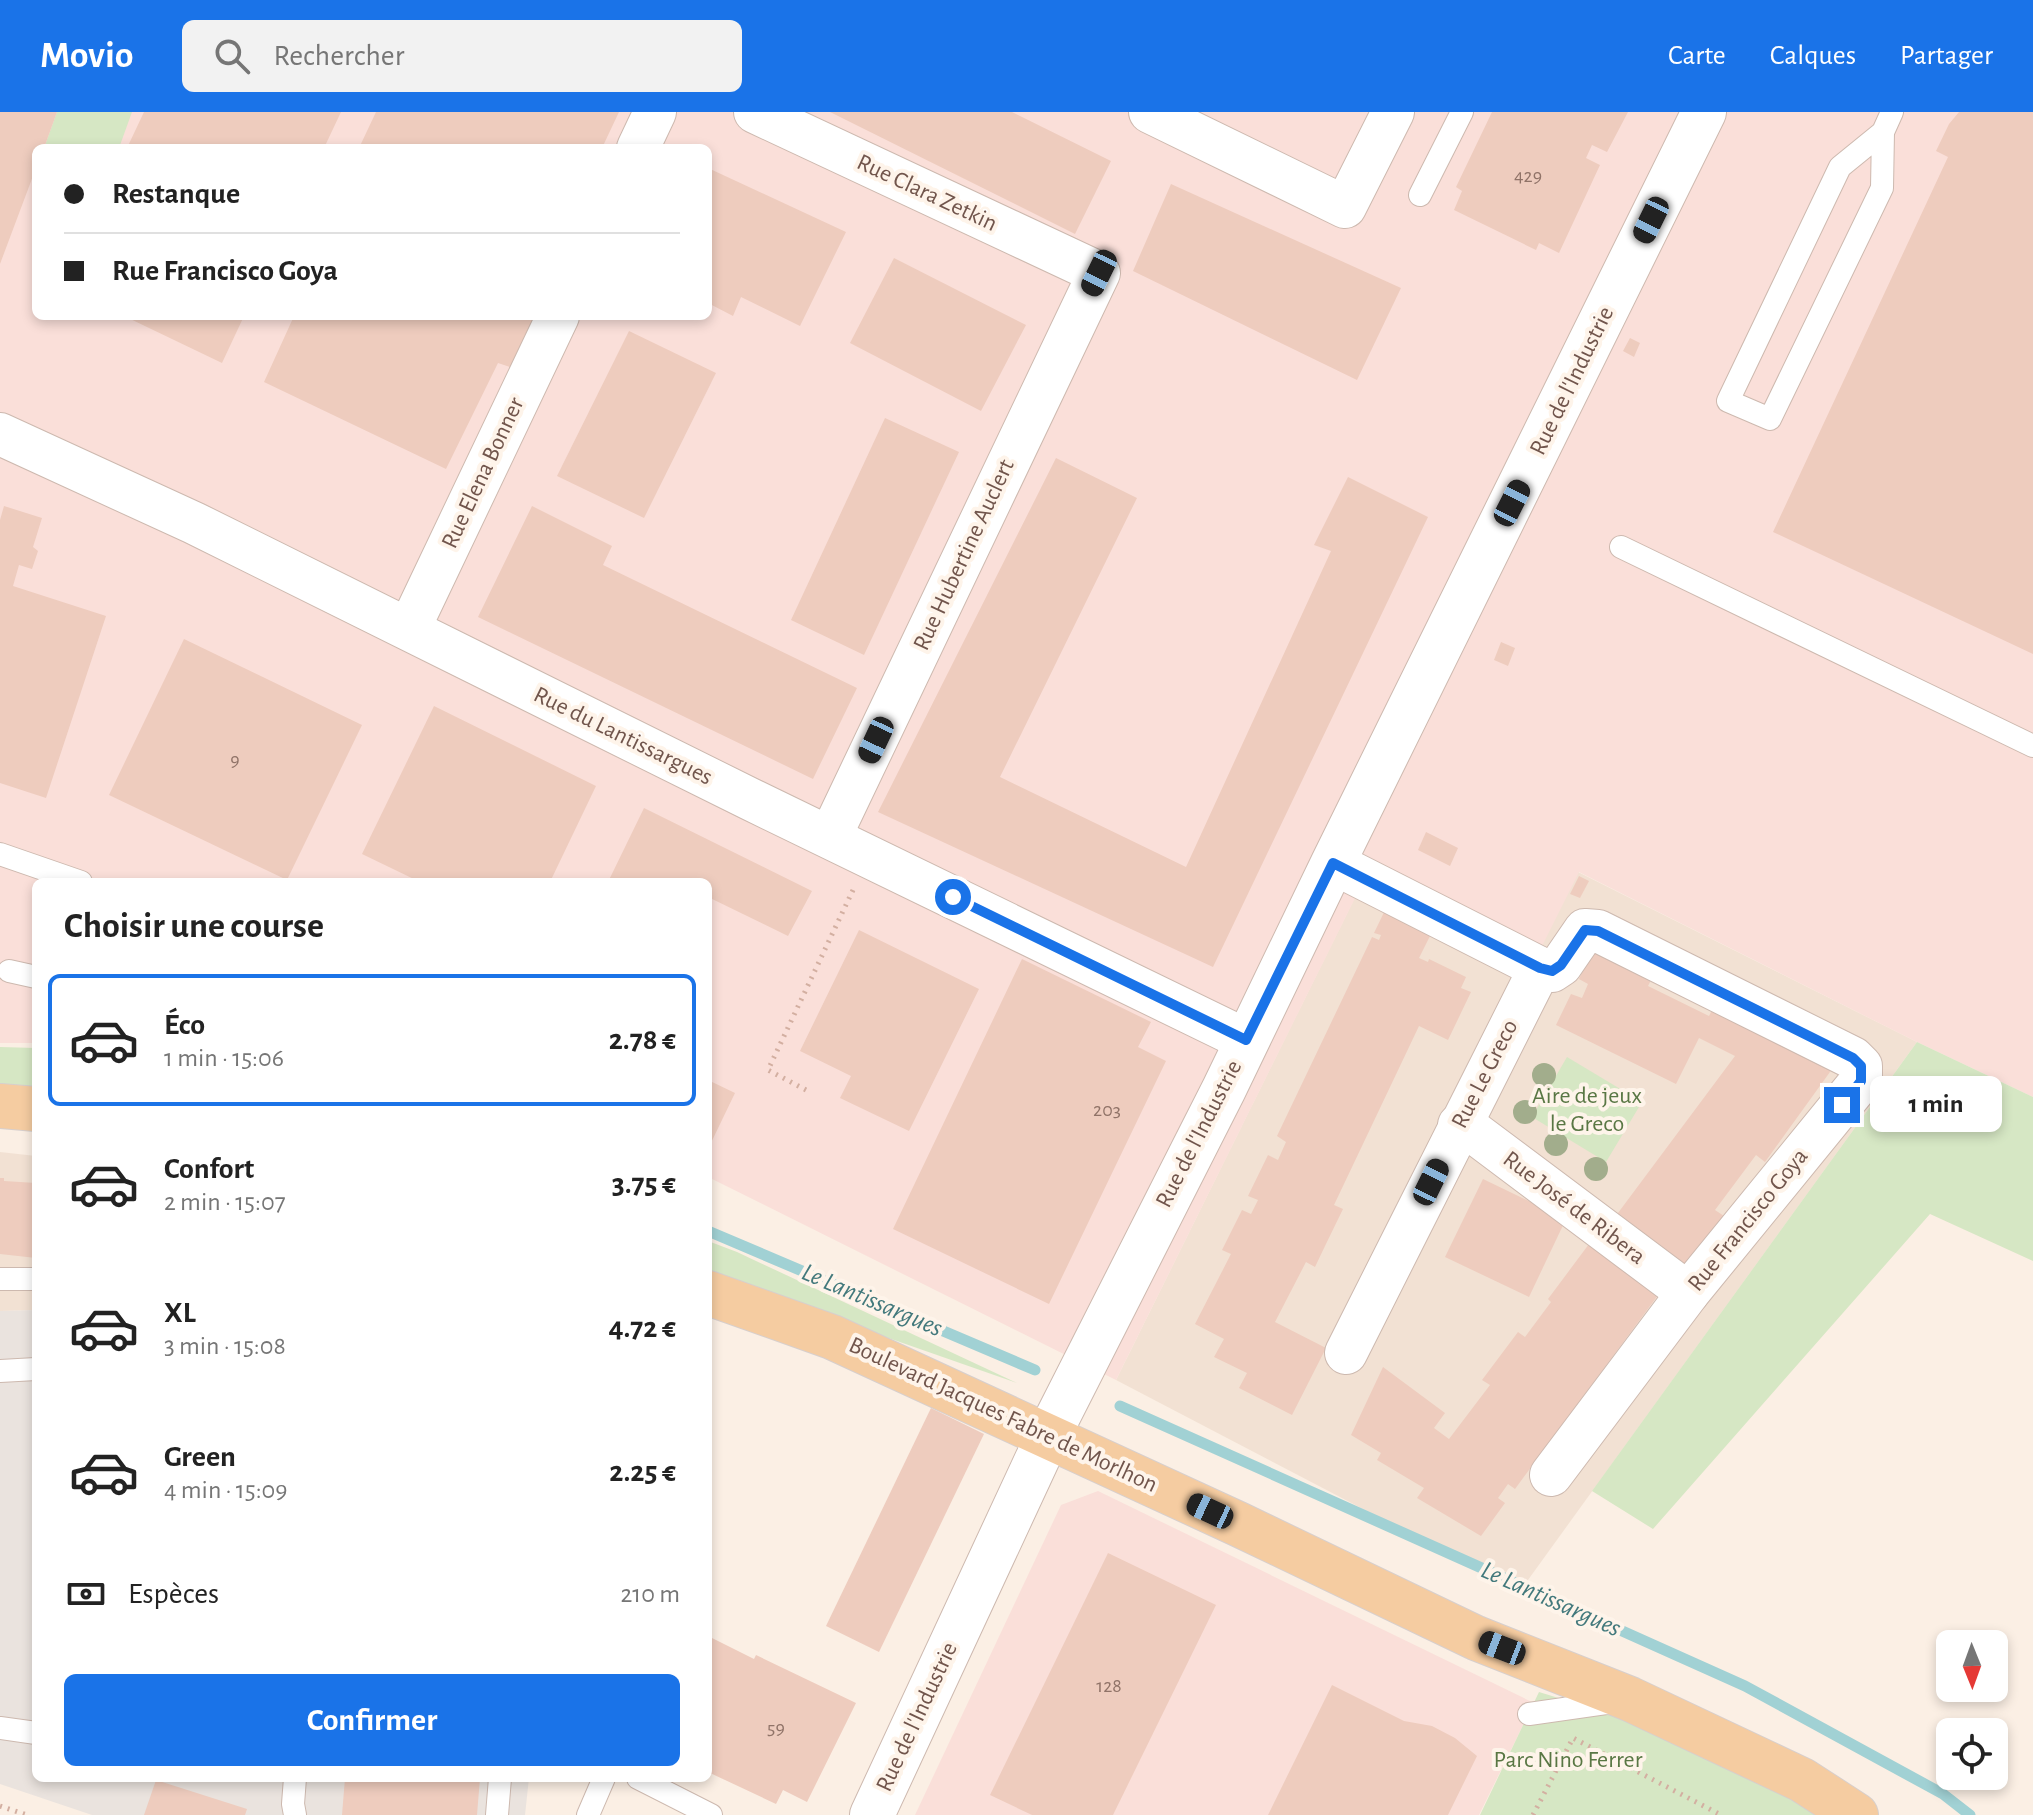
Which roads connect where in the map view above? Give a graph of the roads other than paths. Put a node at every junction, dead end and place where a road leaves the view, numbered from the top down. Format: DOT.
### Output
graph roads {
  1 [pos="655,112"];
  2 [pos="755,112"];
  3 [pos="1150,112"];
  4 [pos="1393,112"];
  5 [pos="1462,112"];
  6 [pos="1704,112"];
  7 [pos="1887,122"];
  8 [pos="640,144"];
  9 [pos="1420,195"];
  10 [pos="1099,273"];
  11 [pos="556,320"];
  12 [pos="0,434"];
  13 [pos="1621,547"];
  14 [pos="409,629"];
  15 [pos="2033,746"];
  16 [pos="830,837"];
  17 [pos="0,854"];
  18 [pos="1333,863"];
  19 [pos="69,878"];
  20 [pos="1540,968"];
  21 [pos="9,971"];
  22 [pos="32,976"];
  23 [pos="1246,1040"];
  24 [pos="0,1106"];
  25 [pos="32,1109"];
  26 [pos="1459,1125"];
  27 [pos="0,1279"];
  28 [pos="32,1279"];
  29 [pos="1688,1293"];
  30 [pos="712,1294"];
  31 [pos="1346,1353"];
  32 [pos="32,1369"];
  33 [pos="0,1371"];
  34 [pos="1048,1436"];
  35 [pos="1551,1475"];
  36 [pos="1630,1699"];
  37 [pos="1529,1714"];
  38 [pos="0,1728"];
  39 [pos="32,1732"];
  40 [pos="295,1782"];
  41 [pos="500,1782"];
  42 [pos="602,1782"];
  43 [pos="646,1782"];
  44 [pos="295,1815"];
  45 [pos="497,1815"];
  46 [pos="588,1815"];
  47 [pos="711,1815"];
  48 [pos="872,1815"];
  49 [pos="1856,1815"];
  1 -- 8 [label="street"];
  2 -- 10 [label="street, Rue Clara Zetkin"];
  3 -- 4 [label="street"];
  5 -- 9 [label="lane"];
  6 -- 18 [label="street, Rue de l'Industrie"];
  7 -- 7 [label="lane"];
  10 -- 16 [label="street, Rue Hubertine Auclert"];
  11 -- 14 [label="street, Rue Elena Bonner"];
  12 -- 14 [label="street, Rue du Lantissargues"];
  13 -- 15 [label="lane"];
  14 -- 16 [label="street, Rue du Lantissargues"];
  16 -- 23 [label="street, Rue du Lantissargues"];
  17 -- 19 [label="lane"];
  18 -- 20 [label="street"];
  18 -- 23 [label="street, Rue de l'Industrie"];
  20 -- 26 [label="street, Rue Le Greco"];
  20 -- 29 [label="street, Rue Francisco Goya"];
  21 -- 22 [label="lane"];
  23 -- 34 [label="street, Rue de l'Industrie"];
  24 -- 25 [label="main road"];
  26 -- 29 [label="street, Rue José de Ribera"];
  26 -- 31 [label="street, Rue Le Greco"];
  27 -- 28 [label="lane"];
  29 -- 35 [label="street, Rue Francisco Goya"];
  30 -- 34 [label="main road, Boulevard Jacques Fabre de Morlhon"];
  32 -- 33 [label="lane"];
  34 -- 36 [label="main road, Boulevard Jacques Fabre de Morlhon"];
  34 -- 48 [label="street, Rue de l'Industrie"];
  36 -- 37 [label="lane"];
  36 -- 49 [label="main road, Boulevard Jacques Fabre de Morlhon"];
  38 -- 39 [label="lane"];
  40 -- 44 [label="lane"];
  41 -- 45 [label="lane"];
  42 -- 46 [label="lane"];
  43 -- 47 [label="lane"];
}
